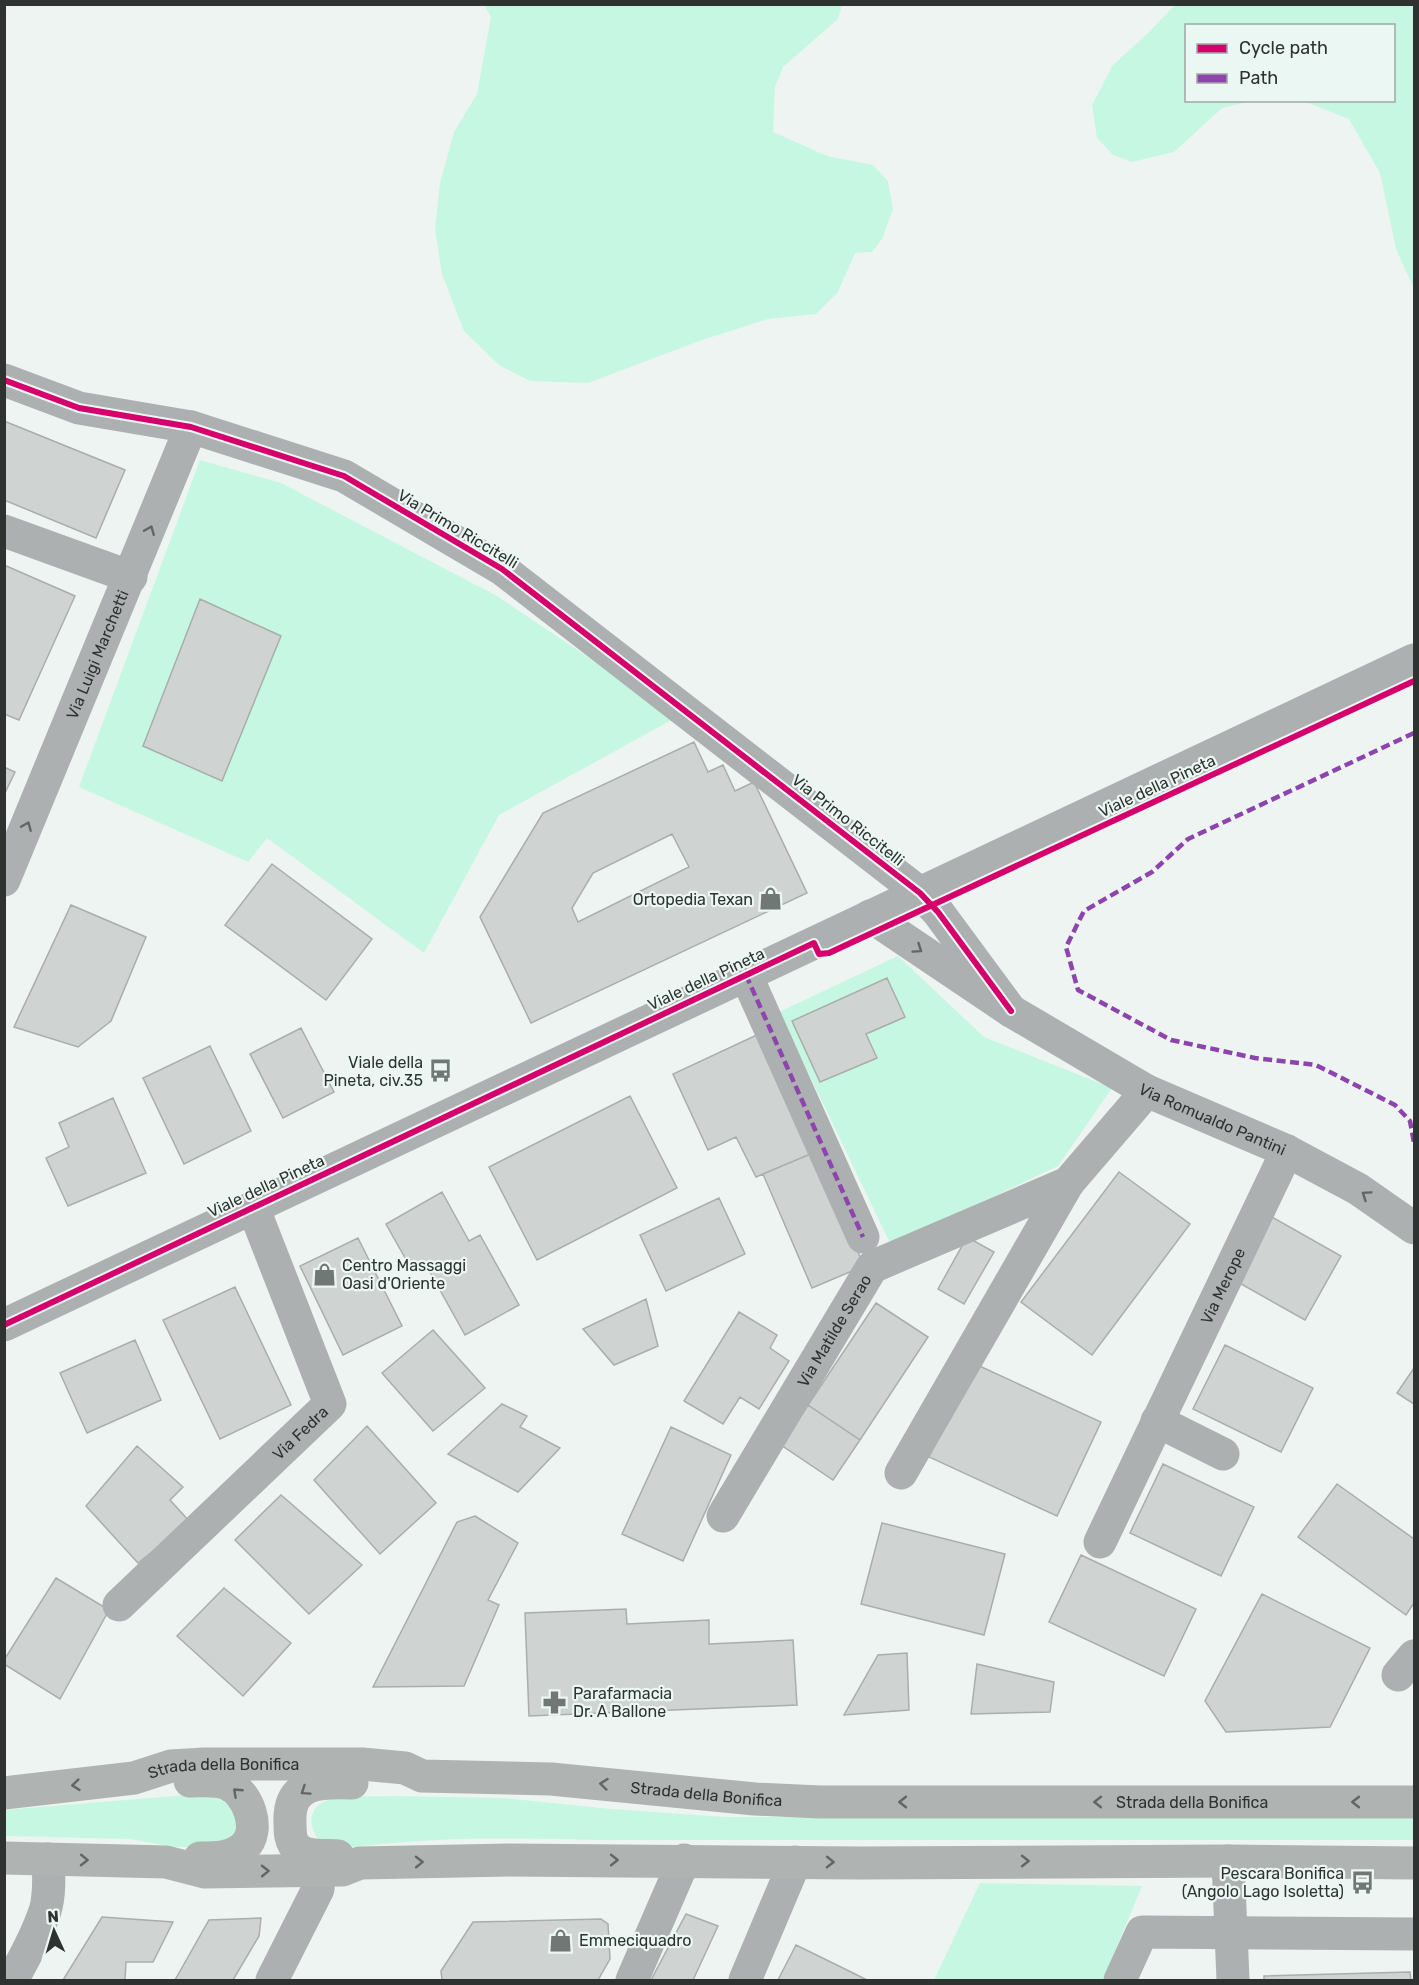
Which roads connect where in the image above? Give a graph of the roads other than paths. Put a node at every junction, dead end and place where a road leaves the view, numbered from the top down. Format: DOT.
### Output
graph roads {
  1 [pos="4,380"];
  2 [pos="191,427"];
  3 [pos="4,531"];
  4 [pos="131,577"];
  5 [pos="1414,660"];
  6 [pos="6,870"];
  7 [pos="920,892"];
  8 [pos="870,916"];
  9 [pos="746,975"];
  10 [pos="1011,1011"];
  11 [pos="1147,1091"];
  12 [pos="1287,1151"];
  13 [pos="1068,1183"];
  14 [pos="253,1207"];
  15 [pos="1414,1228"];
  16 [pos="863,1238"];
  17 [pos="4,1325"];
  18 [pos="1157,1421"];
  19 [pos="1223,1454"];
  20 [pos="901,1473"];
  21 [pos="723,1516"];
  22 [pos="1100,1542"];
  23 [pos="120,1605"];
  24 [pos="422,1776"];
  25 [pos="134,1778"];
  26 [pos="4,1793"];
  27 [pos="1414,1802"];
  28 [pos="4,1858"];
  29 [pos="48,1859"];
  30 [pos="684,1860"];
  31 [pos="1228,1861"];
  32 [pos="166,1862"];
  33 [pos="795,1862"];
  34 [pos="360,1863"];
  35 [pos="1414,1863"];
  36 [pos="319,1870"];
  37 [pos="1232,1933"];
  38 [pos="1414,1934"];
  39 [pos="12,1980"];
  40 [pos="272,1980"];
  41 [pos="632,1980"];
  42 [pos="745,1980"];
  43 [pos="1120,1980"];
  44 [pos="1233,1980"];
  1 -- 2 [label="street, Via Primo Riccitelli"];
  4 -- 2 [label="street, Via Luigi Marchetti, one-way"];
  2 -- 7 [label="street, Via Primo Riccitelli"];
  3 -- 4 [label="street"];
  6 -- 4 [label="street, Via Luigi Marchetti, one-way"];
  5 -- 7 [label="street, Viale della Pineta"];
  7 -- 8 [label="street, Viale della Pineta"];
  7 -- 10 [label="street, Via Romualdo Pantini"];
  8 -- 9 [label="street, Viale della Pineta"];
  8 -- 10 [label="street, Via Romualdo Pantini, one-way"];
  9 -- 14 [label="street, Viale della Pineta"];
  9 -- 16 [label="street"];
  10 -- 11 [label="street, Via Romualdo Pantini"];
  11 -- 12 [label="street, Via Romualdo Pantini"];
  11 -- 13 [label="street, Via Matilde Serao"];
  15 -- 12 [label="street, Via Romualdo Pantini, one-way"];
  12 -- 18 [label="street, Via Merope"];
  13 -- 20 [label="street, Via Matilde Serao"];
  13 -- 21 [label="street, Via Matilde Serao"];
  14 -- 17 [label="street, Viale della Pineta"];
  14 -- 23 [label="street, Via Fedra"];
  18 -- 19 [label="street"];
  18 -- 22 [label="street, Via Merope"];
  24 -- 25 [label="main road, Strada della Bonifica"];
  27 -- 24 [label="main road, Strada della Bonifica, one-way"];
  24 -- 34 [label="main road, one-way"];
  25 -- 26 [label="main road, Strada della Bonifica, one-way"];
  32 -- 25 [label="main road, one-way"];
  28 -- 29 [label="main road"];
  29 -- 32 [label="main road, one-way"];
  29 -- 39 [label="street"];
  30 -- 33 [label="main road"];
  34 -- 30 [label="main road, one-way"];
  30 -- 41 [label="street"];
  33 -- 31 [label="main road, one-way"];
  31 -- 35 [label="main road"];
  31 -- 37 [label="street"];
  32 -- 36 [label="main road, one-way"];
  33 -- 42 [label="street"];
  34 -- 36 [label="main road"];
  36 -- 40 [label="street"];
  37 -- 38 [label="street"];
  37 -- 43 [label="street"];
  37 -- 44 [label="street"];
}
